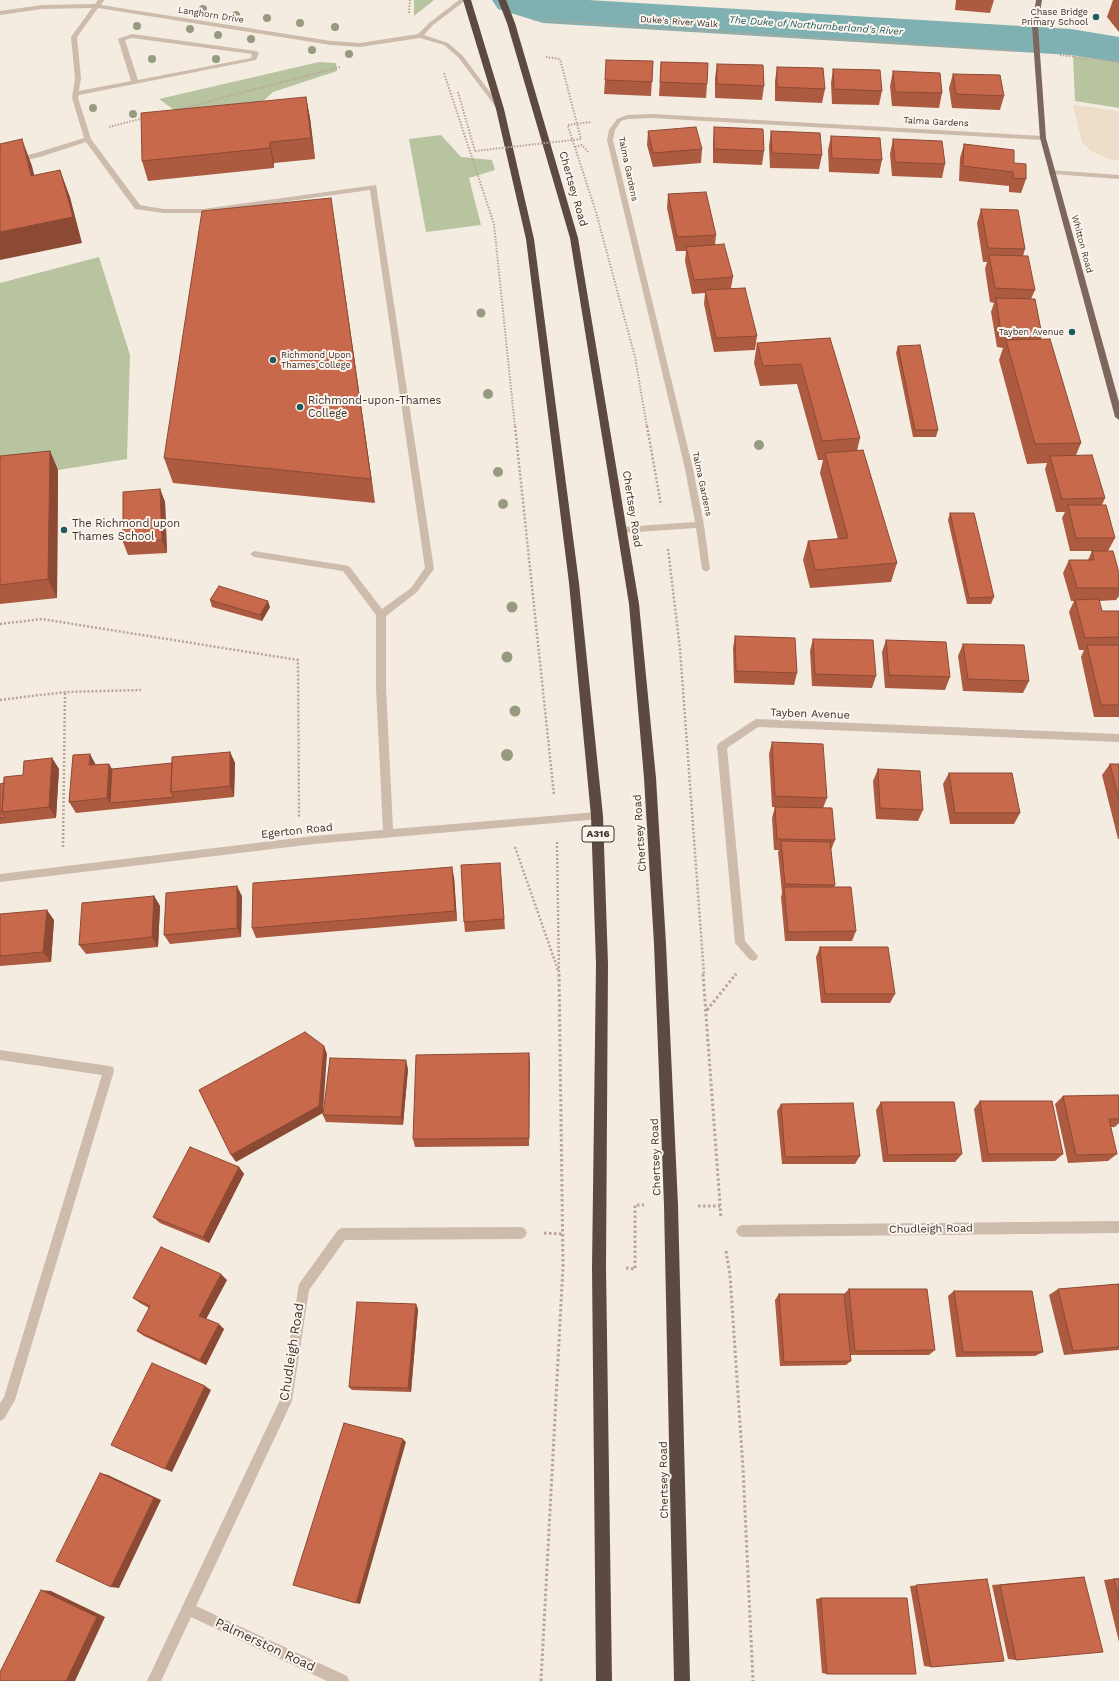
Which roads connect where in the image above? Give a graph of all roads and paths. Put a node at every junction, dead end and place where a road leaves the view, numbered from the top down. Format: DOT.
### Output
graph roads {
  1 [pos="463,0"];
  2 [pos="467,0"];
  3 [pos="1038,0"];
  4 [pos="99,3"];
  5 [pos="504,5"];
  6 [pos="0,13"];
  7 [pos="535,20"];
  8 [pos="420,36"];
  9 [pos="1037,53"];
  10 [pos="545,57"];
  11 [pos="1119,62"];
  12 [pos="345,66"];
  13 [pos="443,71"];
  14 [pos="135,82"];
  15 [pos="456,87"];
  16 [pos="76,94"];
  17 [pos="500,109"];
  18 [pos="169,112"];
  19 [pos="146,118"];
  20 [pos="590,122"];
  21 [pos="568,125"];
  22 [pos="87,135"];
  23 [pos="1044,138"];
  24 [pos="0,164"];
  25 [pos="1052,172"];
  26 [pos="1119,177"];
  27 [pos="1119,417"];
  28 [pos="700,525"];
  29 [pos="622,530"];
  30 [pos="254,554"];
  31 [pos="706,569"];
  32 [pos="382,614"];
  33 [pos="0,624"];
  34 [pos="141,690"];
  35 [pos="65,692"];
  36 [pos="0,700"];
  37 [pos="1119,738"];
  38 [pos="597,816"];
  39 [pos="557,819"];
  40 [pos="506,824"];
  41 [pos="388,833"];
  42 [pos="300,842"];
  43 [pos="62,870"];
  44 [pos="0,878"];
  45 [pos="753,956"];
  46 [pos="560,973"];
  47 [pos="707,1010"];
  48 [pos="0,1055"];
  49 [pos="645,1205"];
  50 [pos="695,1206"];
  51 [pos="720,1206"];
  52 [pos="1119,1227"];
  53 [pos="742,1231"];
  54 [pos="521,1233"];
  55 [pos="725,1246"];
  56 [pos="626,1268"];
  57 [pos="0,1415"];
  58 [pos="188,1609"];
  59 [pos="154,1681"];
  60 [pos="342,1681"];
  61 [pos="541,1681"];
  62 [pos="604,1681"];
  63 [pos="682,1681"];
  64 [pos="753,1681"];
  1 -- 8 [label="street"];
  2 -- 17 [label="highway, A316"];
  3 -- 9 [label="main road, Whitton Road"];
  4 -- 6 [label="street, Langhorn Drive"];
  4 -- 8 [label="street, Langhorn Drive"];
  4 -- 16 [label="street"];
  5 -- 29 [label="highway, Chertsey Road"];
  7 -- 9 [label="path, Duke's River Walk"];
  8 -- 17 [label="street, Langhorn Drive"];
  9 -- 11 [label="path, Duke's River Walk"];
  9 -- 23 [label="main road, Whitton Road"];
  10 -- 15 [label="path, bridge"];
  12 -- 18 [label="path"];
  13 -- 39 [label="path"];
  14 -- 14 [label="street"];
  14 -- 16 [label="street"];
  16 -- 22 [label="street"];
  17 -- 38 [label="highway, A316"];
  19 -- 22 [label="path"];
  20 -- 21 [label="path"];
  22 -- 24 [label="street"];
  22 -- 32 [label="street"];
  23 -- 25 [label="main road, Whitton Road"];
  23 -- 28 [label="street, Talma Gardens"];
  25 -- 26 [label="street"];
  25 -- 27 [label="main road, Whitton Road"];
  28 -- 29 [label="street"];
  28 -- 31 [label="street, Talma Gardens"];
  29 -- 63 [label="highway, Chertsey Road"];
  30 -- 32 [label="street"];
  32 -- 41 [label="street"];
  33 -- 42 [label="path"];
  34 -- 35 [label="path"];
  35 -- 36 [label="path"];
  35 -- 43 [label="path"];
  37 -- 45 [label="street, Tayben Avenue"];
  38 -- 39 [label="street, Egerton Road"];
  38 -- 62 [label="highway, A316"];
  39 -- 40 [label="street, Egerton Road"];
  39 -- 46 [label="path"];
  40 -- 41 [label="street, Egerton Road"];
  40 -- 46 [label="path"];
  41 -- 42 [label="street, Egerton Road"];
  42 -- 43 [label="street, Egerton Road"];
  43 -- 44 [label="street, Egerton Road"];
  45 -- 47 [label="path"];
  46 -- 61 [label="path"];
  48 -- 57 [label="street"];
  49 -- 56 [label="path"];
  50 -- 51 [label="path"];
  52 -- 53 [label="street, Chudleigh Road"];
  54 -- 58 [label="street, Chudleigh Road"];
  55 -- 64 [label="path"];
  58 -- 59 [label="street, Chudleigh Road"];
  58 -- 60 [label="street, Palmerston Road"];
}
